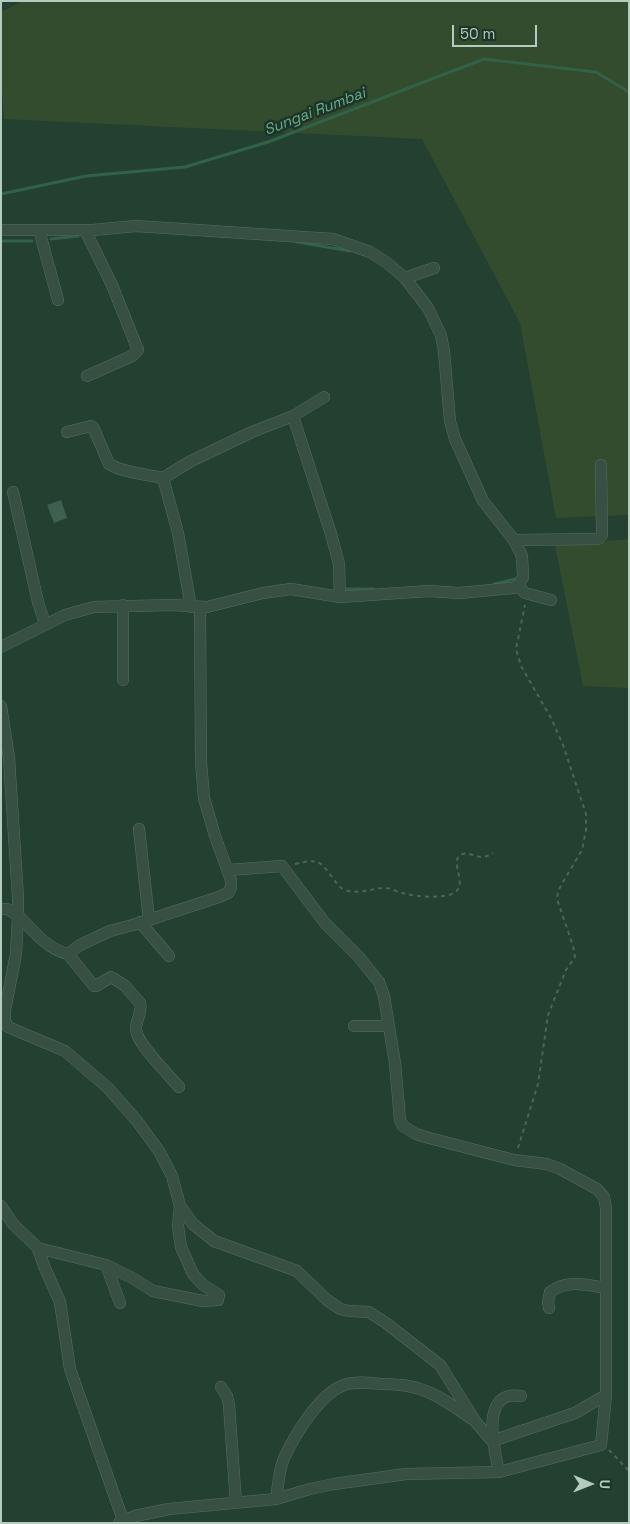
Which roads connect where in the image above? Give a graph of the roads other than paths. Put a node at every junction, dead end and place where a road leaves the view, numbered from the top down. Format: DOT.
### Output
graph roads {
  1 [pos="1,230"];
  2 [pos="39,230"];
  3 [pos="85,230"];
  4 [pos="434,268"];
  5 [pos="405,278"];
  6 [pos="58,300"];
  7 [pos="87,376"];
  8 [pos="324,397"];
  9 [pos="293,416"];
  10 [pos="67,432"];
  11 [pos="601,465"];
  12 [pos="163,478"];
  13 [pos="13,492"];
  14 [pos="514,540"];
  15 [pos="522,589"];
  16 [pos="340,597"];
  17 [pos="550,600"];
  18 [pos="123,605"];
  19 [pos="195,607"];
  20 [pos="45,624"];
  21 [pos="1,647"];
  22 [pos="123,680"];
  23 [pos="1,706"];
  24 [pos="139,829"];
  25 [pos="228,870"];
  26 [pos="1,909"];
  27 [pos="18,915"];
  28 [pos="145,921"];
  29 [pos="68,954"];
  30 [pos="169,956"];
  31 [pos="354,1026"];
  32 [pos="388,1026"];
  33 [pos="179,1086"];
  34 [pos="1,1206"];
  35 [pos="180,1206"];
  36 [pos="38,1248"];
  37 [pos="106,1265"];
  38 [pos="606,1288"];
  39 [pos="120,1302"];
  40 [pos="549,1308"];
  41 [pos="221,1387"];
  42 [pos="606,1395"];
  43 [pos="521,1396"];
  44 [pos="475,1420"];
  45 [pos="492,1441"];
  46 [pos="498,1472"];
  47 [pos="276,1499"];
  48 [pos="236,1503"];
  49 [pos="136,1519"];
  50 [pos="121,1521"];
  1 -- 2 [label="street"];
  2 -- 3 [label="street"];
  2 -- 6 [label="street"];
  3 -- 5 [label="street"];
  3 -- 7 [label="street"];
  4 -- 5 [label="street"];
  5 -- 14 [label="street"];
  8 -- 9 [label="street"];
  9 -- 12 [label="street"];
  9 -- 16 [label="street"];
  10 -- 12 [label="street"];
  11 -- 14 [label="street"];
  12 -- 19 [label="street"];
  13 -- 20 [label="street"];
  14 -- 15 [label="street"];
  15 -- 16 [label="street"];
  15 -- 17 [label="street"];
  16 -- 19 [label="street"];
  18 -- 19 [label="street"];
  18 -- 20 [label="street"];
  18 -- 22 [label="street"];
  19 -- 25 [label="street"];
  20 -- 21 [label="street"];
  23 -- 27 [label="street"];
  24 -- 28 [label="street"];
  25 -- 28 [label="street"];
  25 -- 32 [label="street"];
  26 -- 27 [label="street"];
  27 -- 29 [label="street"];
  27 -- 35 [label="street"];
  28 -- 29 [label="street"];
  28 -- 30 [label="street"];
  29 -- 33 [label="street"];
  31 -- 32 [label="street"];
  32 -- 38 [label="street"];
  34 -- 36 [label="street"];
  35 -- 37 [label="street"];
  35 -- 44 [label="street"];
  36 -- 37 [label="street"];
  36 -- 50 [label="street"];
  37 -- 39 [label="street"];
  38 -- 40 [label="street"];
  38 -- 42 [label="street"];
  41 -- 48 [label="street"];
  42 -- 45 [label="street"];
  42 -- 46 [label="street"];
  43 -- 45 [label="street"];
  44 -- 45 [label="street"];
  44 -- 47 [label="street"];
  45 -- 46 [label="street"];
  46 -- 47 [label="street"];
  47 -- 48 [label="street"];
  48 -- 49 [label="street"];
  49 -- 50 [label="street"];
}
